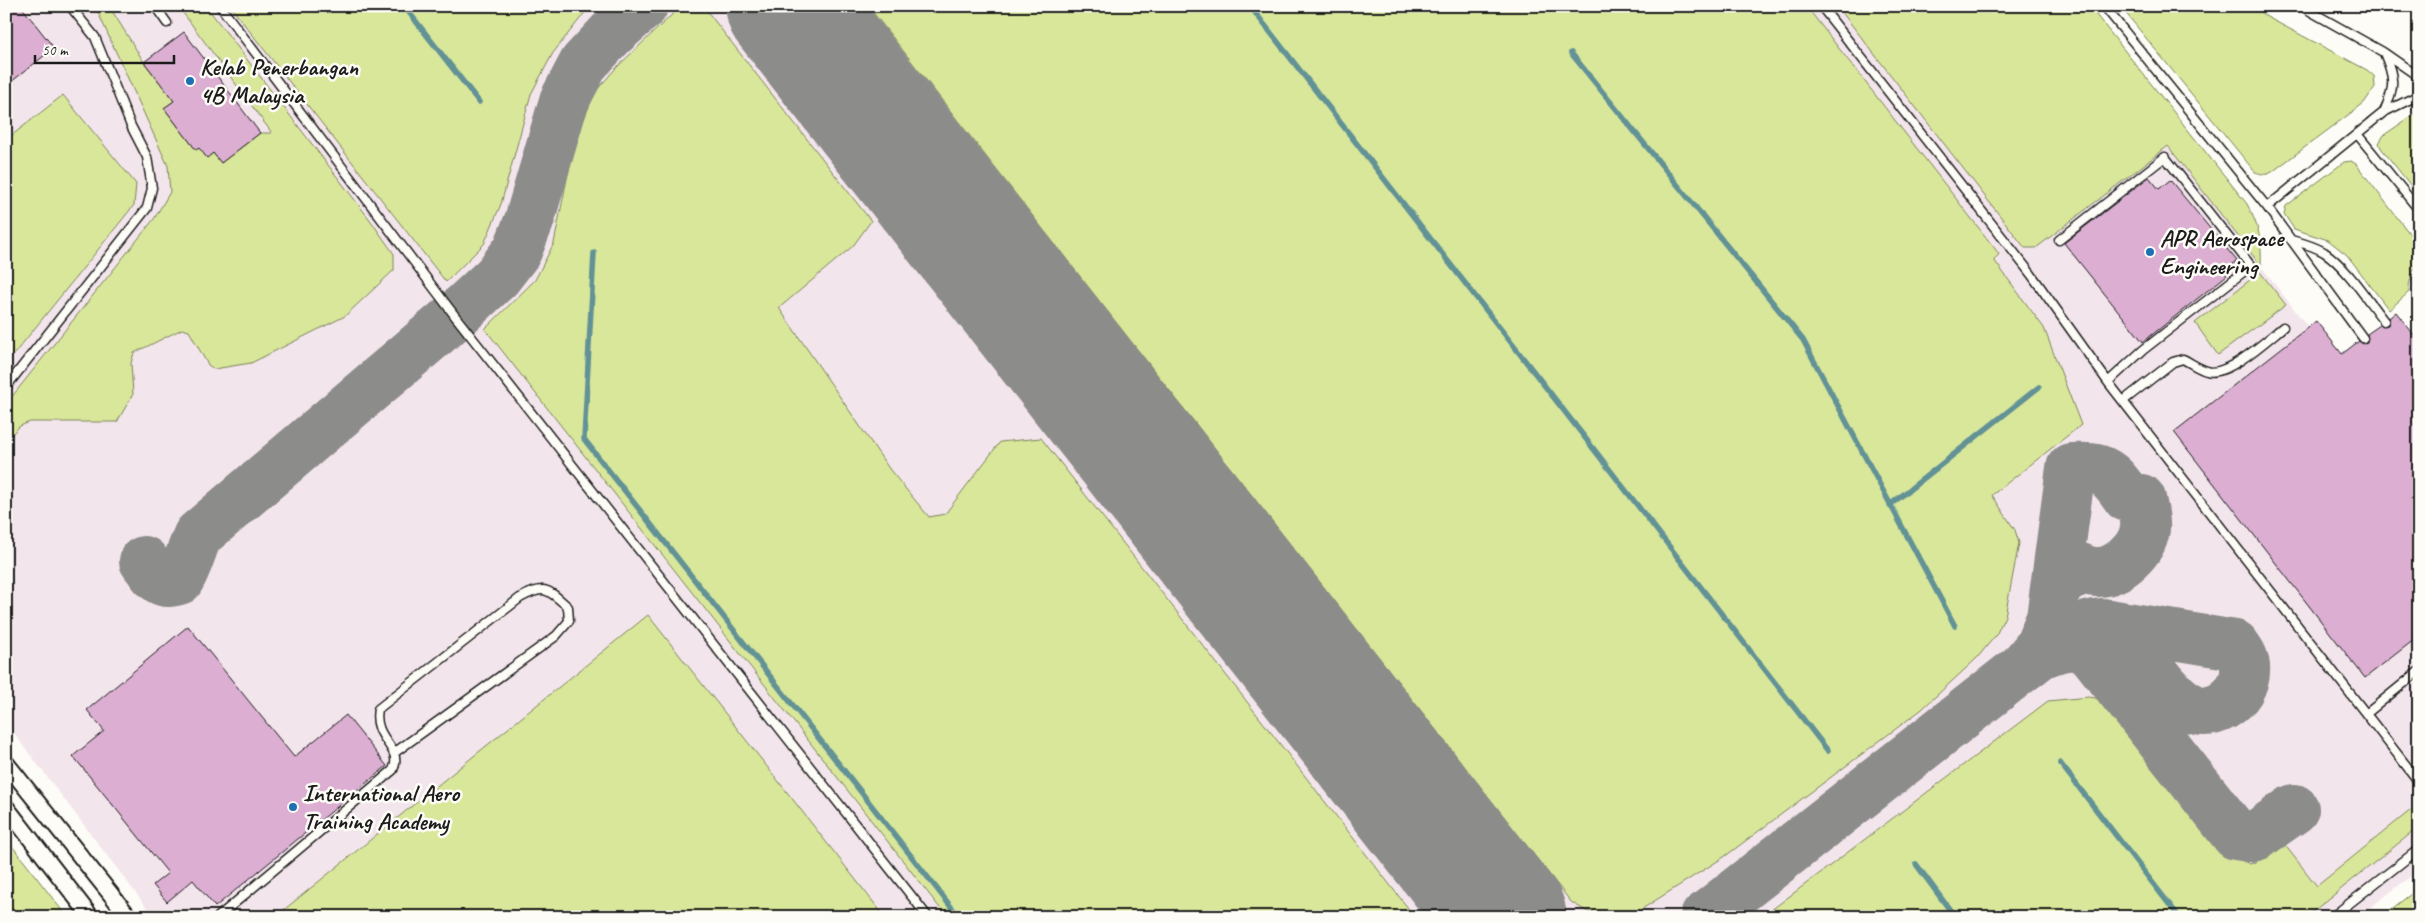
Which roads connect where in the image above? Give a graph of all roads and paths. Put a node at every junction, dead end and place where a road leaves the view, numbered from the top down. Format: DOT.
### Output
graph roads {
  1 [pos="70,6"];
  2 [pos="155,6"];
  3 [pos="220,6"];
  4 [pos="1821,6"];
  5 [pos="2104,6"];
  6 [pos="2301,6"];
  7 [pos="167,22"];
  8 [pos="2383,52"];
  9 [pos="2419,77"];
  10 [pos="2419,95"];
  11 [pos="2384,112"];
  12 [pos="2357,134"];
  13 [pos="2267,207"];
  14 [pos="2419,210"];
  15 [pos="2059,240"];
  16 [pos="2291,240"];
  17 [pos="2384,321"];
  18 [pos="2283,327"];
  19 [pos="2363,338"];
  20 [pos="2108,382"];
  21 [pos="6,387"];
  22 [pos="2123,400"];
  23 [pos="2419,671"];
  24 [pos="2366,714"];
  25 [pos="394,753"];
  26 [pos="6,763"];
  27 [pos="2419,766"];
  28 [pos="2411,772"];
  29 [pos="2419,782"];
  30 [pos="6,807"];
  31 [pos="2419,849"];
  32 [pos="91,917"];
  33 [pos="129,917"];
  34 [pos="218,917"];
  35 [pos="928,917"];
  36 [pos="2332,917"];
  1 -- 21 [label="lane"];
  2 -- 7 [label="lane"];
  3 -- 35 [label="lane"];
  4 -- 20 [label="lane"];
  5 -- 13 [label="lane"];
  6 -- 8 [label="lane"];
  8 -- 9 [label="lane"];
  8 -- 11 [label="lane"];
  10 -- 11 [label="lane"];
  11 -- 12 [label="lane"];
  12 -- 13 [label="lane"];
  12 -- 14 [label="lane"];
  13 -- 16 [label="lane"];
  15 -- 20 [label="lane"];
  16 -- 17 [label="lane"];
  16 -- 19 [label="lane"];
  18 -- 22 [label="lane"];
  20 -- 22 [label="lane"];
  22 -- 24 [label="lane"];
  23 -- 24 [label="lane"];
  24 -- 28 [label="lane"];
  25 -- 25 [label="lane"];
  25 -- 34 [label="lane"];
  26 -- 33 [label="street"];
  27 -- 28 [label="lane"];
  28 -- 29 [label="lane"];
  30 -- 32 [label="street"];
  31 -- 36 [label="lane"];
}
